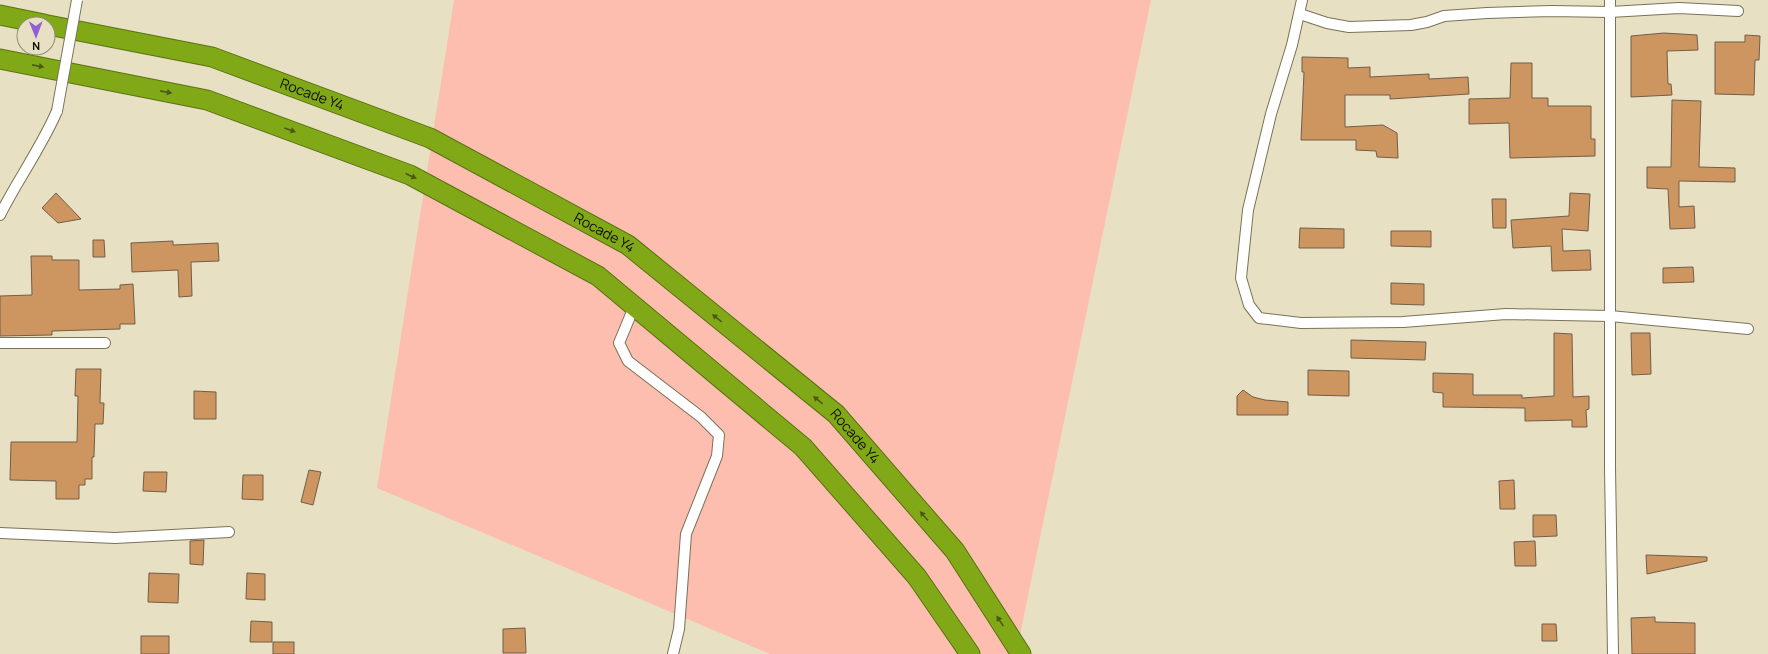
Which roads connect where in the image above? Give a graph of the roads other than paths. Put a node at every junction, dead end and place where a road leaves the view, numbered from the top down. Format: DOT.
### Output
graph roads {
  1 [pos="77,0"];
  2 [pos="1302,0"];
  3 [pos="1610,0"];
  4 [pos="1738,11"];
  5 [pos="1610,12"];
  6 [pos="1300,14"];
  7 [pos="0,15"];
  8 [pos="16,18"];
  9 [pos="56,27"];
  10 [pos="0,59"];
  11 [pos="0,215"];
  12 [pos="634,306"];
  13 [pos="1610,316"];
  14 [pos="1748,329"];
  15 [pos="0,343"];
  16 [pos="105,343"];
  17 [pos="229,532"];
  18 [pos="0,534"];
  19 [pos="673,654"];
  20 [pos="970,654"];
  21 [pos="1021,654"];
  22 [pos="1613,654"];
  1 -- 11 [label="street, bridge"];
  2 -- 6 [label="street"];
  3 -- 5 [label="street"];
  4 -- 5 [label="street"];
  5 -- 6 [label="street"];
  5 -- 13 [label="street"];
  6 -- 13 [label="street"];
  7 -- 8 [label="highway"];
  21 -- 9 [label="highway, Rocade Y4, one-way"];
  10 -- 12 [label="highway, one-way"];
  12 -- 19 [label="street"];
  12 -- 20 [label="highway"];
  13 -- 14 [label="street"];
  13 -- 22 [label="street"];
  15 -- 16 [label="street"];
  17 -- 18 [label="street"];
}
